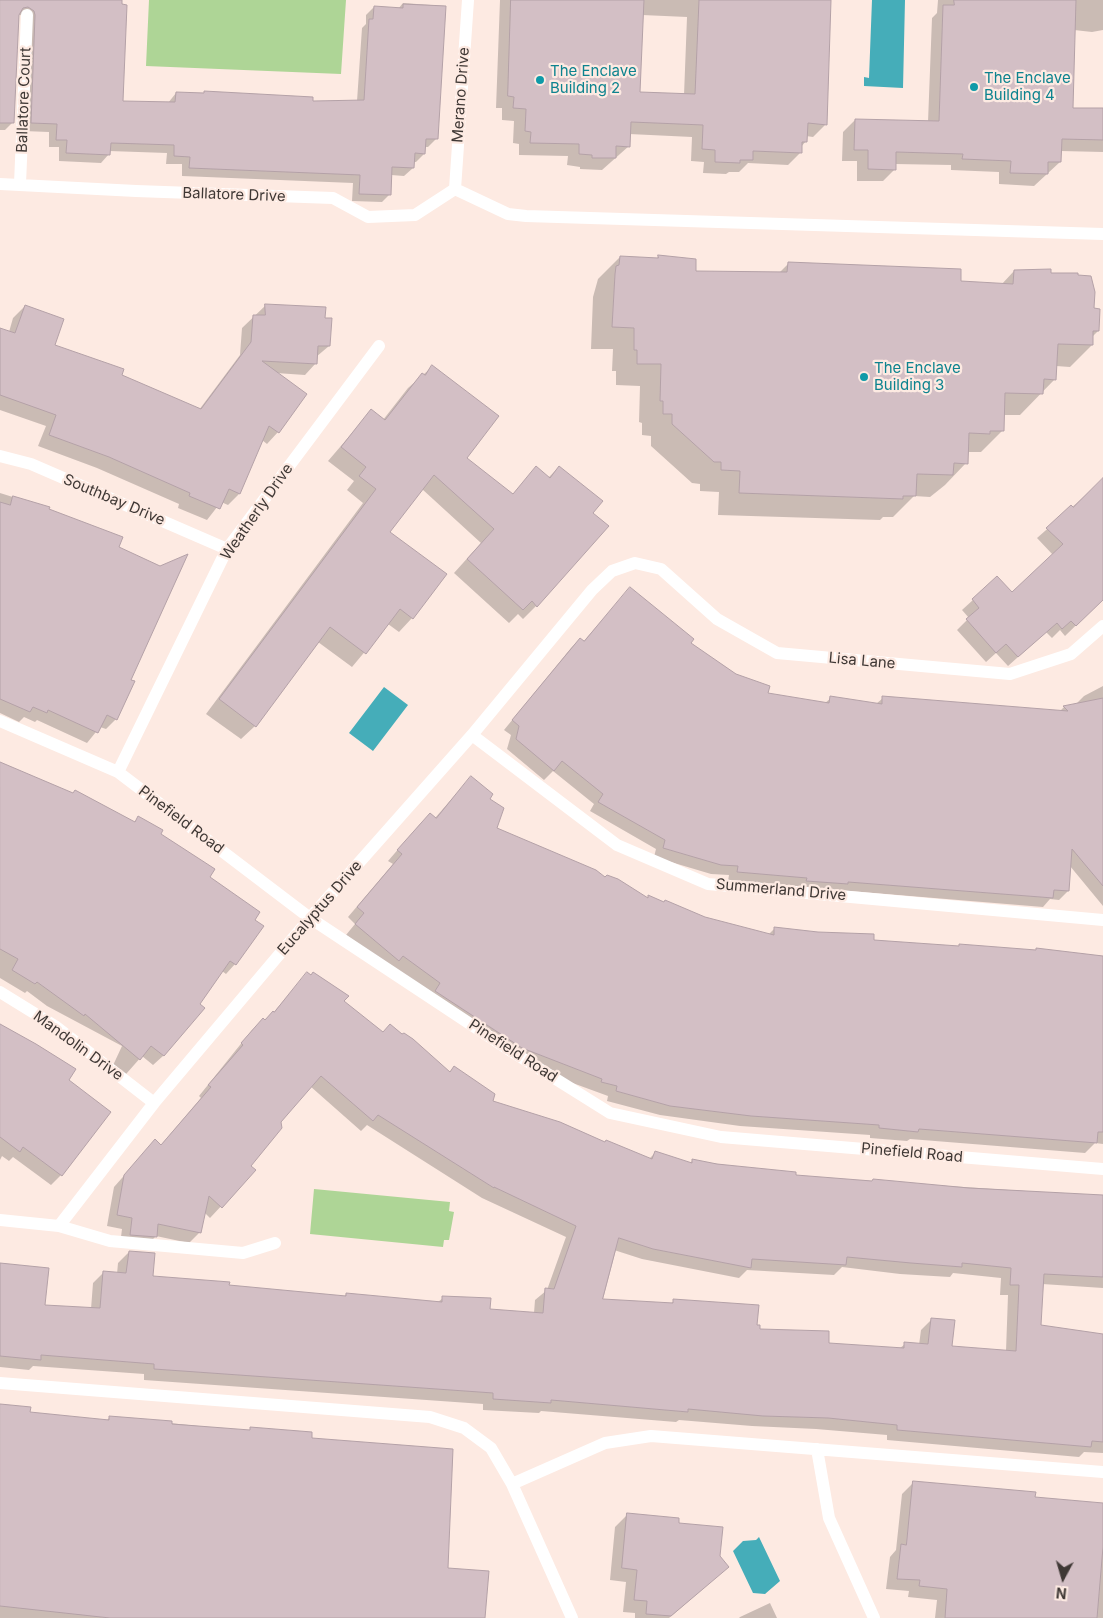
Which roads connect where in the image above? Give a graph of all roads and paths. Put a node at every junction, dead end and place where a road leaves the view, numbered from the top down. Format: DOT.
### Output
graph roads {
  1 [pos="468,0"];
  2 [pos="27,15"];
  3 [pos="0,184"];
  4 [pos="20,184"];
  5 [pos="455,189"];
  6 [pos="1103,234"];
  7 [pos="378,346"];
  8 [pos="0,456"];
  9 [pos="227,549"];
  10 [pos="635,563"];
  11 [pos="1103,626"];
  12 [pos="0,722"];
  13 [pos="472,735"];
  14 [pos="118,772"];
  15 [pos="310,918"];
  16 [pos="1103,920"];
  17 [pos="0,992"];
  18 [pos="154,1103"];
  19 [pos="1103,1169"];
  20 [pos="0,1220"];
  21 [pos="59,1226"];
  22 [pos="275,1243"];
  23 [pos="0,1383"];
  24 [pos="816,1449"];
  25 [pos="1103,1472"];
  26 [pos="512,1484"];
  27 [pos="572,1618"];
  28 [pos="874,1618"];
  1 -- 5 [label="lane, Merano Drive"];
  2 -- 4 [label="lane, Ballatore Court"];
  3 -- 4 [label="lane, Ballatore Drive"];
  4 -- 5 [label="lane, Ballatore Drive"];
  5 -- 6 [label="lane"];
  7 -- 9 [label="lane, Weatherly Drive"];
  8 -- 9 [label="lane, Southbay Drive"];
  9 -- 14 [label="lane, Weatherly Drive"];
  10 -- 11 [label="lane, Lisa Lane"];
  10 -- 13 [label="lane, Eucalyptus Drive"];
  12 -- 14 [label="lane, Pinefield Road"];
  13 -- 15 [label="lane, Eucalyptus Drive"];
  13 -- 16 [label="lane, Summerland Drive"];
  14 -- 15 [label="lane, Pinefield Road"];
  15 -- 18 [label="lane, Eucalyptus Drive"];
  15 -- 19 [label="lane, Pinefield Road"];
  17 -- 18 [label="lane, Mandolin Drive"];
  18 -- 21 [label="lane, Eucalyptus Drive"];
  20 -- 21 [label="lane"];
  21 -- 22 [label="lane"];
  23 -- 26 [label="lane"];
  24 -- 25 [label="lane"];
  24 -- 26 [label="lane"];
  24 -- 28 [label="lane"];
  26 -- 27 [label="lane"];
}
